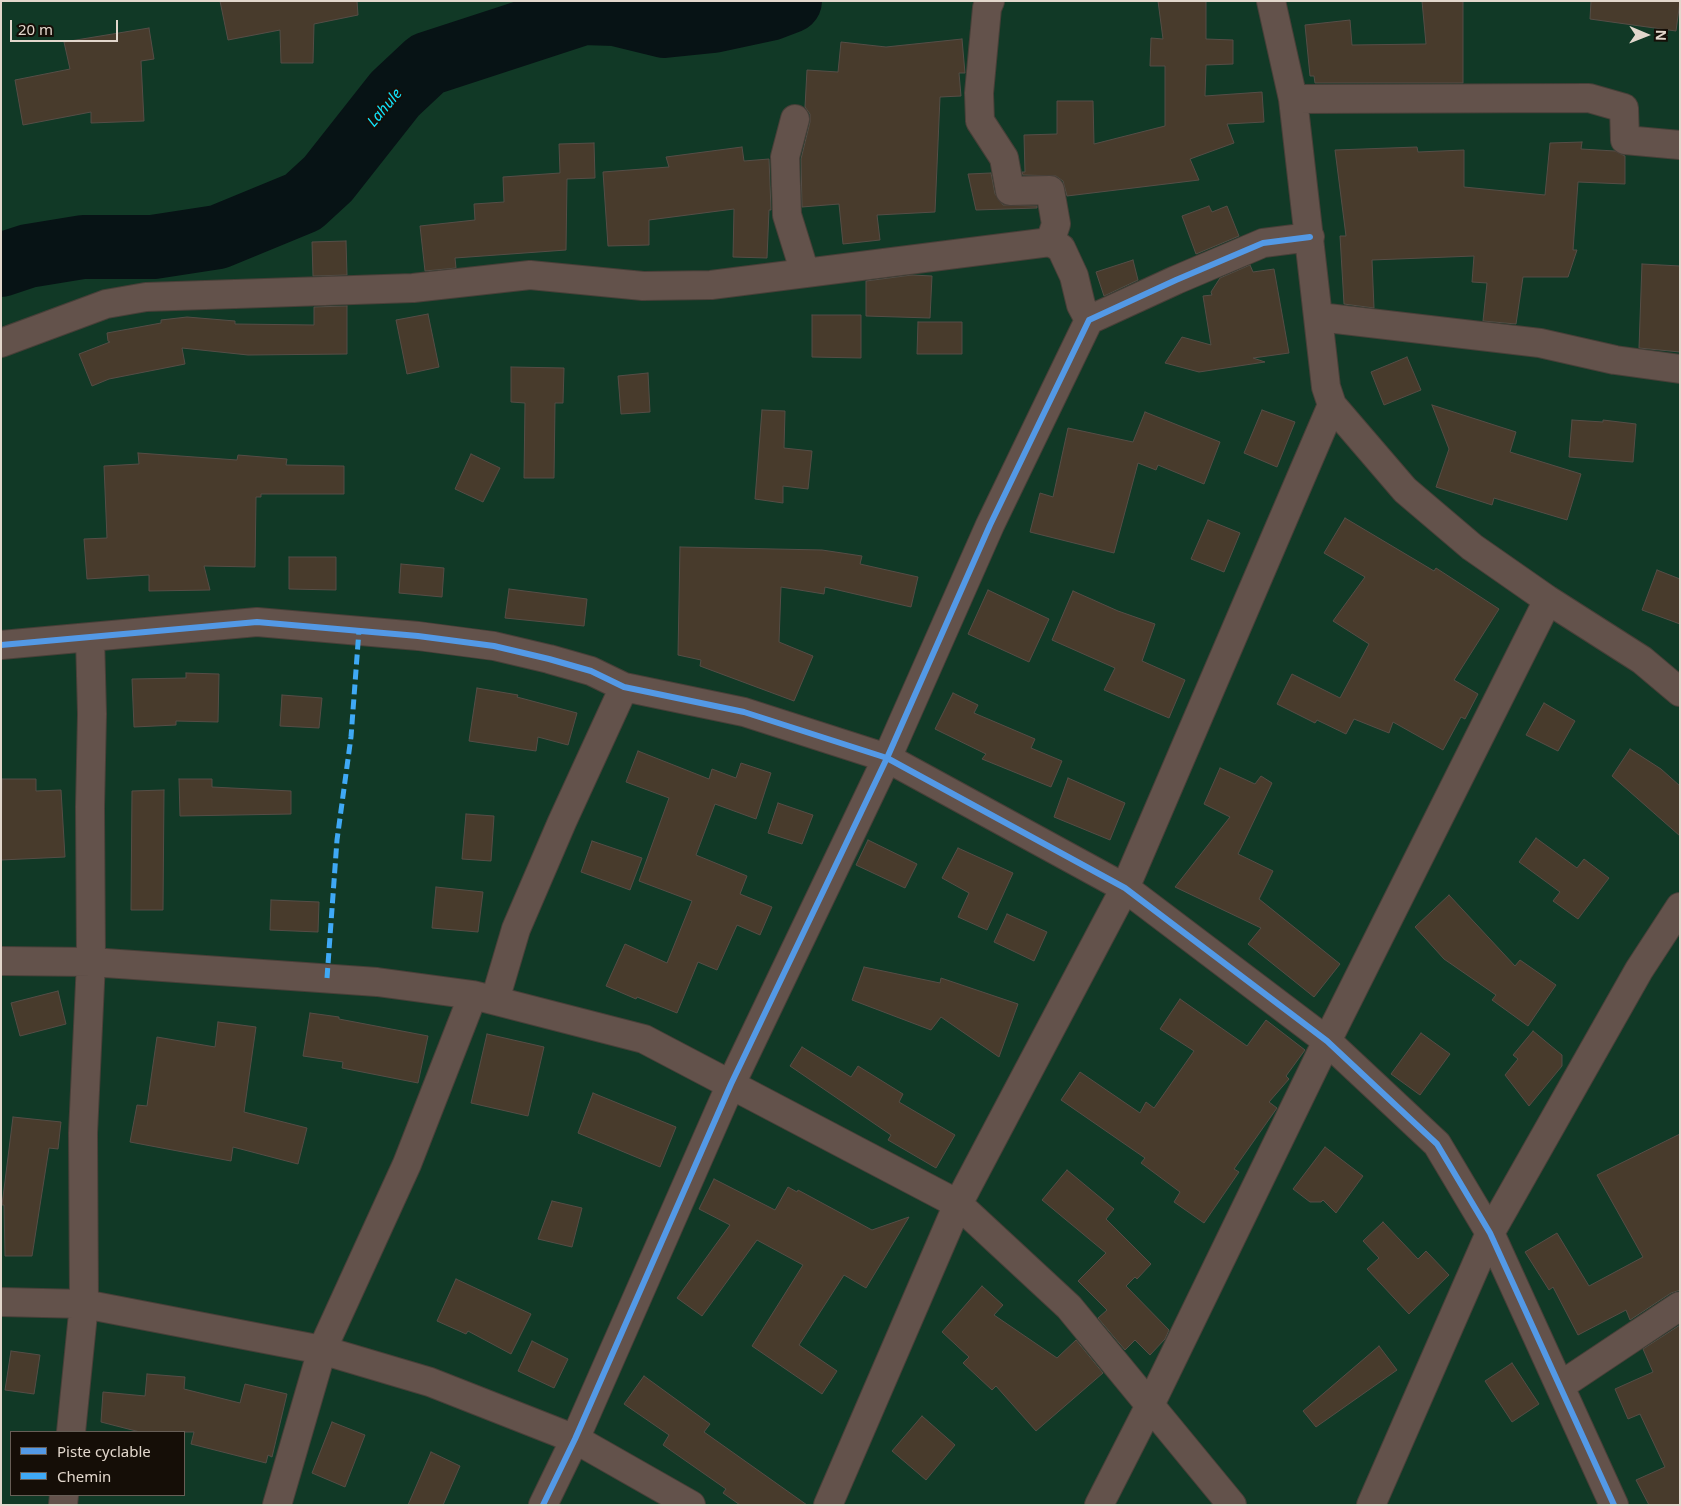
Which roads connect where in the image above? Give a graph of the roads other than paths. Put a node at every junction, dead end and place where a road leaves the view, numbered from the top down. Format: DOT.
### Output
graph roads {
  1 [pos="990,1"];
  2 [pos="1271,1"];
  3 [pos="1292,100"];
  4 [pos="794,119"];
  5 [pos="1680,145"];
  6 [pos="1310,237"];
  7 [pos="1050,242"];
  8 [pos="806,273"];
  9 [pos="1319,317"];
  10 [pos="1089,320"];
  11 [pos="1,344"];
  12 [pos="1680,369"];
  13 [pos="1332,405"];
  14 [pos="1548,600"];
  15 [pos="90,637"];
  16 [pos="1,645"];
  17 [pos="624,687"];
  18 [pos="1680,692"];
  19 [pos="887,758"];
  20 [pos="1124,888"];
  21 [pos="1680,907"];
  22 [pos="1,961"];
  23 [pos="91,962"];
  24 [pos="484,998"];
  25 [pos="1326,1040"];
  26 [pos="731,1084"];
  27 [pos="958,1204"];
  28 [pos="1490,1233"];
  29 [pos="1,1302"];
  30 [pos="84,1304"];
  31 [pos="1680,1306"];
  32 [pos="322,1350"];
  33 [pos="1560,1386"];
  34 [pos="1149,1406"];
  35 [pos="71,1431"];
  36 [pos="575,1439"];
  37 [pos="277,1505"];
  38 [pos="543,1505"];
  39 [pos="691,1505"];
  40 [pos="828,1505"];
  41 [pos="1099,1505"];
  42 [pos="1232,1505"];
  43 [pos="1371,1505"];
  44 [pos="1614,1505"];
  1 -- 7 [label="street"];
  2 -- 3 [label="street"];
  3 -- 5 [label="street"];
  3 -- 6 [label="street"];
  4 -- 8 [label="street"];
  6 -- 9 [label="street"];
  6 -- 10 [label="street"];
  7 -- 8 [label="street"];
  7 -- 10 [label="street"];
  8 -- 11 [label="street"];
  9 -- 12 [label="street"];
  9 -- 13 [label="street"];
  10 -- 19 [label="street"];
  13 -- 14 [label="street"];
  13 -- 20 [label="street"];
  14 -- 18 [label="street"];
  14 -- 25 [label="street"];
  15 -- 16 [label="street"];
  15 -- 17 [label="street"];
  15 -- 23 [label="street"];
  17 -- 19 [label="street"];
  17 -- 24 [label="street"];
  19 -- 20 [label="street"];
  19 -- 26 [label="street"];
  20 -- 25 [label="street"];
  20 -- 27 [label="street"];
  21 -- 28 [label="street"];
  22 -- 23 [label="street"];
  23 -- 24 [label="street"];
  23 -- 30 [label="street"];
  24 -- 26 [label="street"];
  24 -- 32 [label="street"];
  25 -- 28 [label="street"];
  25 -- 34 [label="street"];
  26 -- 27 [label="street"];
  26 -- 36 [label="street"];
  27 -- 34 [label="street"];
  27 -- 40 [label="street"];
  28 -- 33 [label="street"];
  28 -- 43 [label="street"];
  29 -- 30 [label="street"];
  30 -- 32 [label="street"];
  30 -- 35 [label="street"];
  31 -- 33 [label="street"];
  32 -- 36 [label="street"];
  32 -- 37 [label="street"];
  33 -- 44 [label="street"];
  34 -- 41 [label="street"];
  34 -- 42 [label="street"];
  36 -- 38 [label="street"];
  36 -- 39 [label="street"];
}
